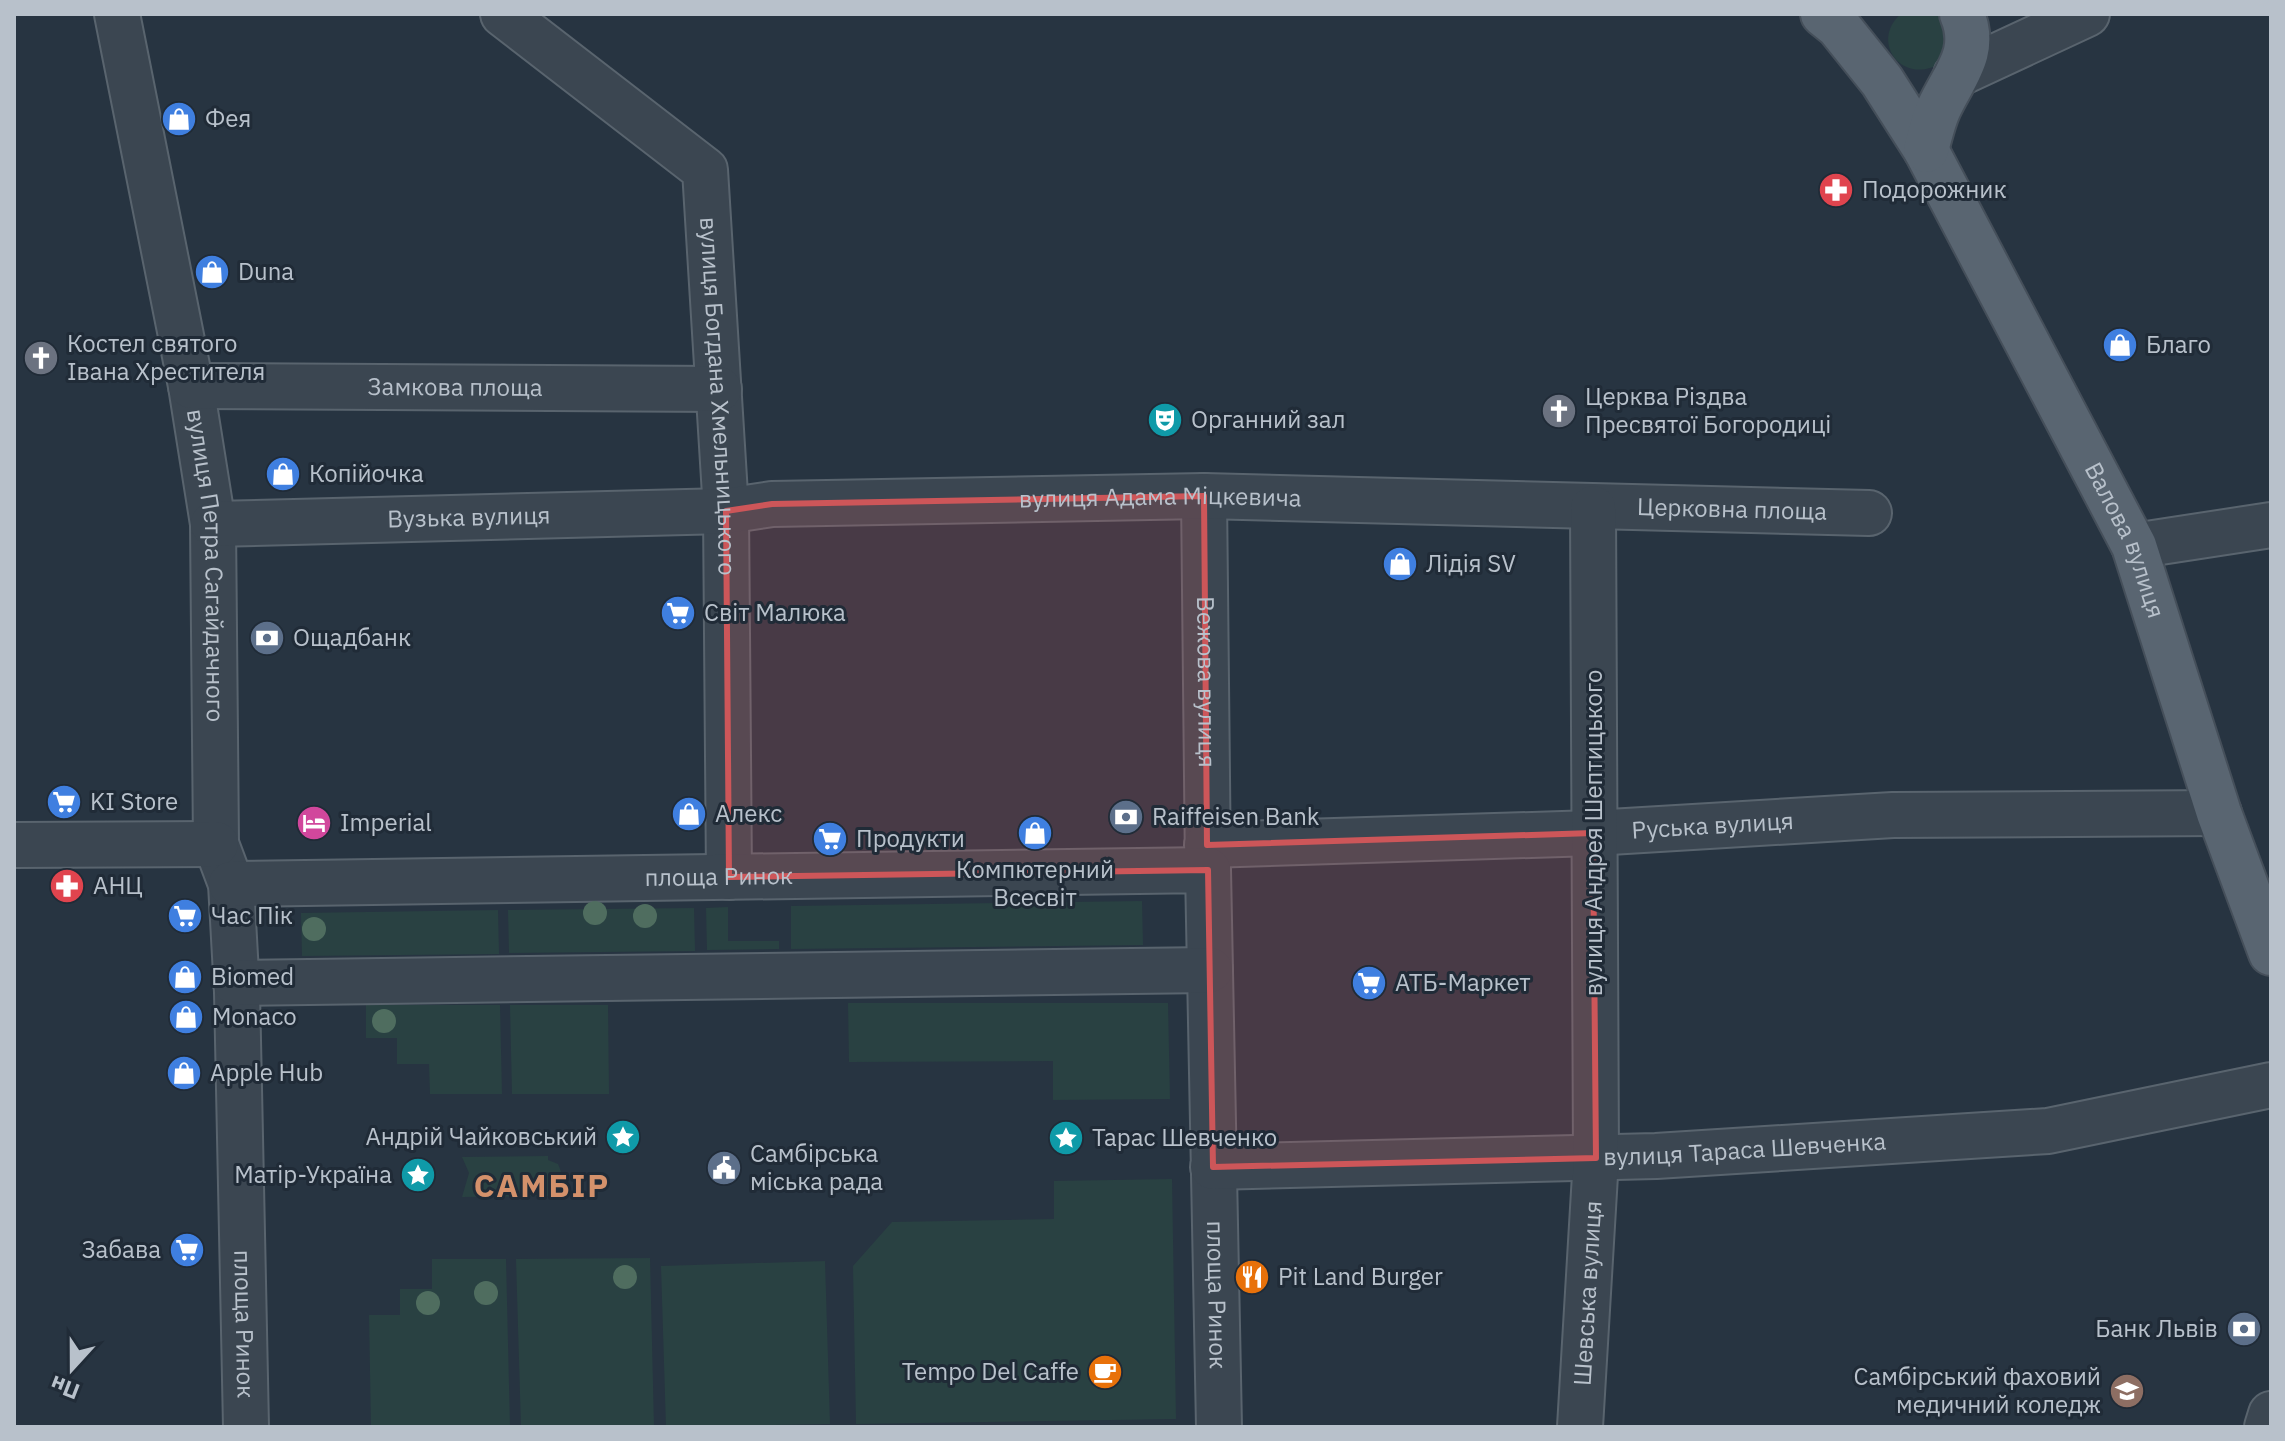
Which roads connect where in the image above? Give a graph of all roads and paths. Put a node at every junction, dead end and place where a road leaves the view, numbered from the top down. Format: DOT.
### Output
graph roads {
  1 [pos="117,14"];
  2 [pos="503,14"];
  3 [pos="1823,14"];
  4 [pos="1870,14"];
  5 [pos="1962,14"];
  6 [pos="2087,14"];
  7 [pos="1875,72"];
  8 [pos="1956,75"];
  9 [pos="1926,150"];
  10 [pos="191,386"];
  11 [pos="719,389"];
  12 [pos="1204,496"];
  13 [pos="1593,508"];
  14 [pos="726,511"];
  15 [pos="1869,513"];
  16 [pos="213,524"];
  17 [pos="2271,525"];
  18 [pos="2134,546"];
  19 [pos="2219,813"];
  20 [pos="1593,833"];
  21 [pos="216,844"];
  22 [pos="14,845"];
  23 [pos="1208,857"];
  24 [pos="729,877"];
  25 [pos="231,884"];
  26 [pos="2271,953"];
  27 [pos="1210,970"];
  28 [pos="236,983"];
  29 [pos="2271,1085"];
  30 [pos="1596,1158"];
  31 [pos="1213,1167"];
  32 [pos="2271,1414"];
  33 [pos="246,1427"];
  34 [pos="1219,1427"];
  35 [pos="1580,1427"];
  36 [pos="2267,1427"];
  1 -- 10 [label="street, вулиця Петра Сагайдачного"];
  2 -- 11 [label="street, вулиця Богдана Хмельницького"];
  3 -- 7 [label="main road, Валова вулиця"];
  4 -- 7 [label="main road, Валова вулиця"];
  5 -- 8 [label="main road"];
  6 -- 8 [label="street"];
  7 -- 8 [label="main road"];
  7 -- 9 [label="main road, Валова вулиця"];
  8 -- 9 [label="main road"];
  9 -- 18 [label="main road, Валова вулиця"];
  10 -- 11 [label="street, Замкова площа"];
  10 -- 16 [label="street, вулиця Петра Сагайдачного"];
  11 -- 14 [label="street, вулиця Богдана Хмельницького"];
  12 -- 13 [label="street, вулиця Адама Міцкевича"];
  12 -- 14 [label="street, вулиця Адама Міцкевича"];
  12 -- 23 [label="street, Вежова вулиця"];
  13 -- 15 [label="street, Церковна площа"];
  13 -- 20 [label="street, вулиця Андрея Шептицького"];
  14 -- 16 [label="street, Вузька вулиця"];
  14 -- 24 [label="street, вулиця Богдана Хмельницького"];
  16 -- 21 [label="street, вулиця Петра Сагайдачного"];
  17 -- 18 [label="street"];
  18 -- 19 [label="main road, Валова вулиця"];
  19 -- 20 [label="street, Руська вулиця"];
  19 -- 26 [label="main road, Валова вулиця"];
  20 -- 23 [label="street, Руська вулиця"];
  20 -- 30 [label="street, вулиця Андрея Шептицького"];
  21 -- 22 [label="street"];
  21 -- 25 [label="street, вулиця Петра Сагайдачного"];
  23 -- 24 [label="street, площа Ринок"];
  23 -- 27 [label="street, площа Ринок"];
  24 -- 25 [label="street, площа Ринок"];
  25 -- 28 [label="street, площа Ринок"];
  27 -- 28 [label="street"];
  27 -- 31 [label="street, площа Ринок"];
  28 -- 33 [label="street, площа Ринок"];
  29 -- 30 [label="street, вулиця Тараса Шевченка"];
  30 -- 31 [label="street, вулиця Тараса Шевченка"];
  30 -- 35 [label="street, Шевська вулиця"];
  31 -- 34 [label="street, площа Ринок"];
  32 -- 36 [label="street"];
}
